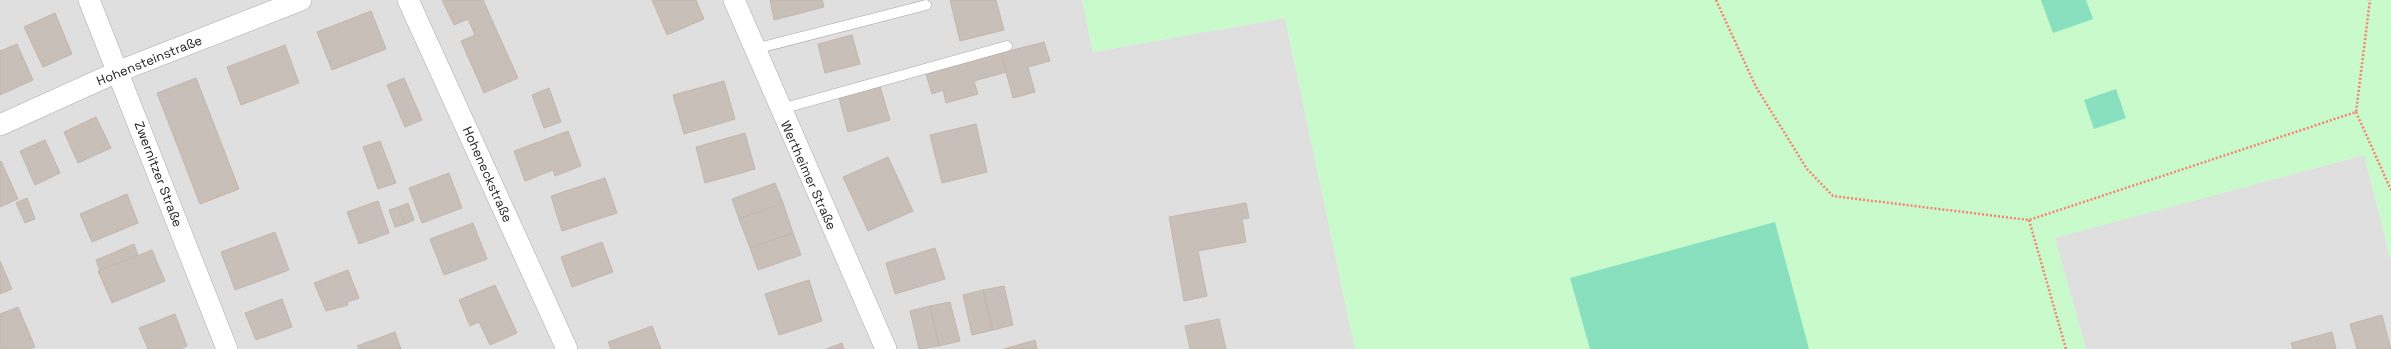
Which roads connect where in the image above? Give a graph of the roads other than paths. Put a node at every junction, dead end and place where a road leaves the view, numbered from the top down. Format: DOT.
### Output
graph roads {
  1 [pos="89,0"];
  2 [pos="301,0"];
  3 [pos="408,0"];
  4 [pos="734,0"];
  5 [pos="926,5"];
  6 [pos="1007,46"];
  7 [pos="755,49"];
  8 [pos="117,72"];
  9 [pos="781,109"];
  10 [pos="0,126"];
  11 [pos="227,349"];
  12 [pos="567,349"];
  13 [pos="886,349"];
  1 -- 8 [label="street, Zwernitzer Straße"];
  2 -- 8 [label="street, Hohensteinstraße"];
  3 -- 12 [label="street, Hoheneckstraße"];
  4 -- 7 [label="street, Wertheimer Straße"];
  5 -- 7 [label="lane"];
  6 -- 9 [label="lane"];
  7 -- 9 [label="street, Wertheimer Straße"];
  8 -- 10 [label="street, Hohensteinstraße"];
  8 -- 11 [label="street, Zwernitzer Straße"];
  9 -- 13 [label="street, Wertheimer Straße"];
}
